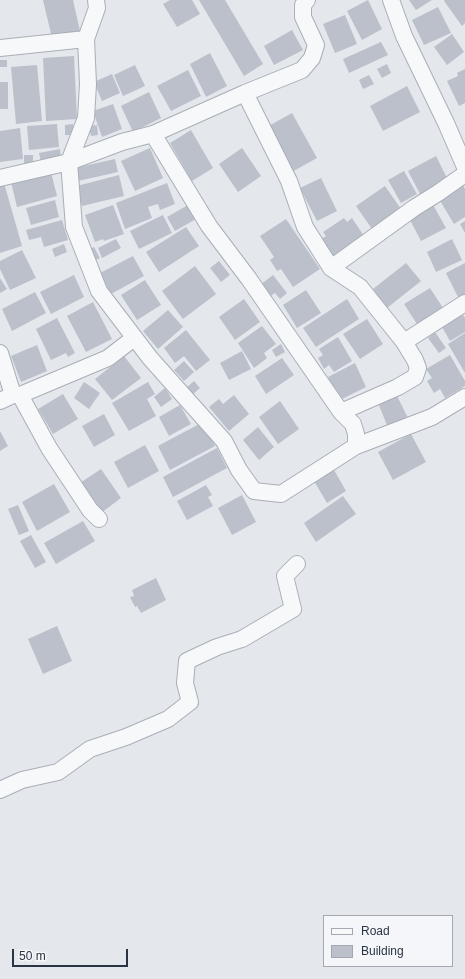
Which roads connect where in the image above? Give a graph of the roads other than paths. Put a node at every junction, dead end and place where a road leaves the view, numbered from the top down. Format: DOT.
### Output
graph roads {
  1 [pos="96,0"];
  2 [pos="307,0"];
  3 [pos="391,0"];
  4 [pos="86,39"];
  5 [pos="0,48"];
  6 [pos="245,93"];
  7 [pos="153,134"];
  8 [pos="69,162"];
  9 [pos="465,167"];
  10 [pos="465,174"];
  11 [pos="0,178"];
  12 [pos="331,268"];
  13 [pos="465,303"];
  14 [pos="134,338"];
  15 [pos="404,342"];
  16 [pos="0,353"];
  17 [pos="11,397"];
  18 [pos="465,397"];
  19 [pos="342,412"];
  20 [pos="356,446"];
  21 [pos="99,519"];
  22 [pos="297,564"];
  23 [pos="0,790"];
  1 -- 4 [label="street"];
  2 -- 6 [label="street"];
  3 -- 9 [label="street"];
  4 -- 5 [label="street"];
  4 -- 8 [label="street"];
  6 -- 7 [label="street"];
  6 -- 12 [label="street"];
  7 -- 8 [label="street"];
  7 -- 19 [label="street"];
  8 -- 11 [label="street"];
  8 -- 14 [label="street"];
  10 -- 12 [label="street"];
  12 -- 15 [label="street"];
  13 -- 15 [label="street"];
  14 -- 17 [label="street"];
  14 -- 20 [label="street"];
  15 -- 19 [label="street"];
  16 -- 17 [label="street"];
  17 -- 21 [label="street"];
  18 -- 20 [label="street"];
  19 -- 20 [label="street"];
  22 -- 23 [label="street"];
}
